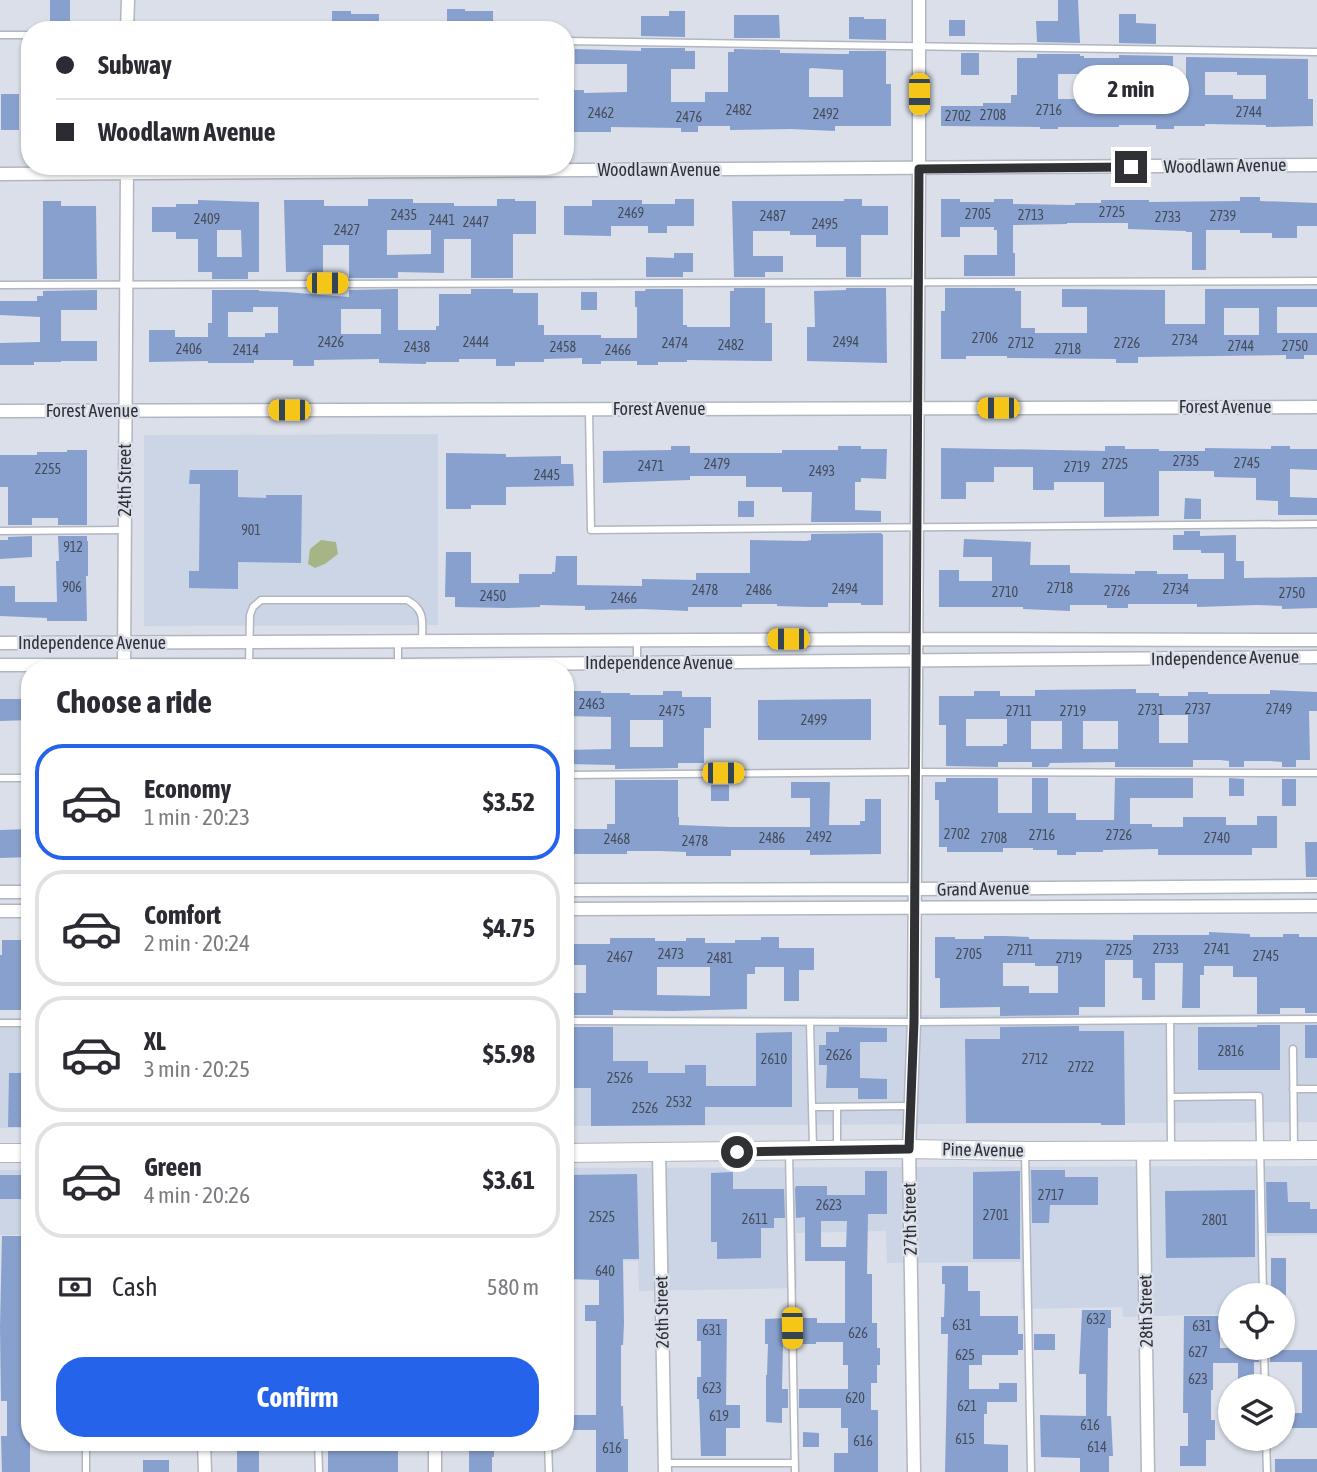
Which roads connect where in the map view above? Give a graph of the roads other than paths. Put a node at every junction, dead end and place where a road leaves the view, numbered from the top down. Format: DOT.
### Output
graph roads {
  1 [pos="128,0"];
  2 [pos="919,0"];
  3 [pos="128,21"];
  4 [pos="0,35"];
  5 [pos="21,35"];
  6 [pos="574,41"];
  7 [pos="919,45"];
  8 [pos="1317,52"];
  9 [pos="1317,165"];
  10 [pos="574,169"];
  11 [pos="919,169"];
  12 [pos="21,173"];
  13 [pos="0,174"];
  14 [pos="127,175"];
  15 [pos="1317,281"];
  16 [pos="919,282"];
  17 [pos="126,284"];
  18 [pos="0,285"];
  19 [pos="1317,407"];
  20 [pos="918,409"];
  21 [pos="589,410"];
  22 [pos="0,411"];
  23 [pos="126,411"];
  24 [pos="1317,524"];
  25 [pos="917,527"];
  26 [pos="125,530"];
  27 [pos="0,531"];
  28 [pos="916,639"];
  29 [pos="398,640"];
  30 [pos="422,640"];
  31 [pos="637,640"];
  32 [pos="1143,640"];
  33 [pos="1317,640"];
  34 [pos="249,641"];
  35 [pos="0,643"];
  36 [pos="125,643"];
  37 [pos="1317,657"];
  38 [pos="1143,659"];
  39 [pos="124,660"];
  40 [pos="250,660"];
  41 [pos="398,660"];
  42 [pos="916,662"];
  43 [pos="637,663"];
  44 [pos="574,664"];
  45 [pos="0,665"];
  46 [pos="21,665"];
  47 [pos="915,772"];
  48 [pos="1317,773"];
  49 [pos="574,775"];
  50 [pos="0,778"];
  51 [pos="21,778"];
  52 [pos="1317,886"];
  53 [pos="1143,887"];
  54 [pos="914,889"];
  55 [pos="574,890"];
  56 [pos="642,890"];
  57 [pos="0,892"];
  58 [pos="21,892"];
  59 [pos="1317,906"];
  60 [pos="914,907"];
  61 [pos="1143,907"];
  62 [pos="642,908"];
  63 [pos="574,909"];
  64 [pos="0,911"];
  65 [pos="21,911"];
  66 [pos="1317,1019"];
  67 [pos="1170,1020"];
  68 [pos="574,1021"];
  69 [pos="810,1021"];
  70 [pos="914,1022"];
  71 [pos="0,1023"];
  72 [pos="21,1023"];
  73 [pos="1293,1049"];
  74 [pos="1293,1089"];
  75 [pos="1317,1089"];
  76 [pos="1171,1097"];
  77 [pos="910,1106"];
  78 [pos="812,1107"];
  79 [pos="837,1107"];
  80 [pos="909,1149"];
  81 [pos="1143,1150"];
  82 [pos="1171,1150"];
  83 [pos="1259,1150"];
  84 [pos="1294,1150"];
  85 [pos="1317,1150"];
  86 [pos="837,1151"];
  87 [pos="1025,1151"];
  88 [pos="789,1152"];
  89 [pos="813,1152"];
  90 [pos="0,1153"];
  91 [pos="21,1153"];
  92 [pos="574,1153"];
  93 [pos="659,1153"];
  94 [pos="1263,1283"];
  95 [pos="86,1451"];
  96 [pos="204,1451"];
  97 [pos="318,1451"];
  98 [pos="435,1451"];
  99 [pos="548,1451"];
  100 [pos="1266,1451"];
  101 [pos="795,1463"];
  102 [pos="664,1467"];
  103 [pos="86,1472"];
  104 [pos="205,1472"];
  105 [pos="319,1472"];
  106 [pos="435,1472"];
  107 [pos="549,1472"];
  108 [pos="795,1472"];
  109 [pos="914,1472"];
  110 [pos="1031,1472"];
  111 [pos="1148,1472"];
  112 [pos="1267,1472"];
  1 -- 3 [label="street"];
  2 -- 7 [label="street, 27th Street"];
  4 -- 5 [label="lane"];
  6 -- 7 [label="lane"];
  7 -- 8 [label="lane"];
  7 -- 11 [label="street, 27th Street"];
  9 -- 11 [label="street, Woodlawn Avenue"];
  10 -- 11 [label="street, Woodlawn Avenue"];
  11 -- 16 [label="street, 27th Street"];
  12 -- 13 [label="street, Woodlawn Avenue"];
  14 -- 17 [label="street, 24th Street"];
  15 -- 16 [label="lane"];
  16 -- 17 [label="lane"];
  16 -- 20 [label="street, 27th Street"];
  17 -- 18 [label="lane"];
  17 -- 23 [label="street, 24th Street"];
  19 -- 20 [label="street, Forest Avenue"];
  20 -- 21 [label="street, Forest Avenue"];
  20 -- 25 [label="street, 27th Street"];
  21 -- 23 [label="street, Forest Avenue"];
  21 -- 25 [label="lane"];
  22 -- 23 [label="street, Forest Avenue"];
  23 -- 26 [label="street, 24th Street"];
  24 -- 25 [label="lane"];
  25 -- 28 [label="street, 27th Street"];
  26 -- 27 [label="lane"];
  26 -- 36 [label="street, 24th Street"];
  28 -- 31 [label="street, Independence Avenue"];
  28 -- 32 [label="street, Independence Avenue"];
  28 -- 42 [label="street, 27th Street"];
  29 -- 30 [label="street, Independence Avenue"];
  29 -- 34 [label="street, Independence Avenue"];
  29 -- 41 [label="lane"];
  30 -- 31 [label="street, Independence Avenue"];
  30 -- 34 [label="lane"];
  31 -- 43 [label="lane"];
  32 -- 33 [label="street, Independence Avenue"];
  32 -- 38 [label="lane"];
  34 -- 36 [label="street, Independence Avenue"];
  34 -- 40 [label="lane"];
  35 -- 36 [label="street, Independence Avenue"];
  36 -- 39 [label="street, 24th Street"];
  37 -- 38 [label="street, Independence Avenue"];
  38 -- 42 [label="street, Independence Avenue"];
  42 -- 43 [label="street, Independence Avenue"];
  42 -- 47 [label="street, 27th Street"];
  43 -- 44 [label="street, Independence Avenue"];
  45 -- 46 [label="street, Independence Avenue"];
  47 -- 48 [label="lane"];
  47 -- 49 [label="lane"];
  47 -- 54 [label="street, 27th Street"];
  50 -- 51 [label="lane"];
  52 -- 53 [label="street, Grand Avenue"];
  53 -- 54 [label="street, Grand Avenue"];
  53 -- 61 [label="lane"];
  54 -- 56 [label="street, Grand Avenue"];
  54 -- 60 [label="street, 27th Street"];
  55 -- 56 [label="street, Grand Avenue"];
  56 -- 62 [label="lane"];
  57 -- 58 [label="street"];
  59 -- 61 [label="street"];
  60 -- 61 [label="street"];
  60 -- 62 [label="street"];
  60 -- 70 [label="street, 27th Street"];
  62 -- 63 [label="street"];
  64 -- 65 [label="street"];
  66 -- 67 [label="lane"];
  67 -- 70 [label="lane"];
  67 -- 76 [label="lane"];
  68 -- 69 [label="lane"];
  69 -- 70 [label="lane"];
  69 -- 78 [label="lane"];
  70 -- 77 [label="street, 27th Street"];
  71 -- 72 [label="lane"];
  73 -- 74 [label="lane"];
  74 -- 75 [label="lane"];
  74 -- 84 [label="lane"];
  76 -- 82 [label="lane"];
  76 -- 83 [label="lane"];
  77 -- 79 [label="lane"];
  77 -- 80 [label="street, 27th Street"];
  78 -- 79 [label="lane"];
  78 -- 89 [label="lane"];
  79 -- 86 [label="lane"];
  80 -- 86 [label="main road, Pine Avenue"];
  80 -- 87 [label="main road, Pine Avenue"];
  80 -- 109 [label="street, 27th Street"];
  81 -- 82 [label="main road, Pine Avenue"];
  81 -- 87 [label="main road, Pine Avenue"];
  81 -- 111 [label="street, 28th Street"];
  82 -- 83 [label="main road, Pine Avenue"];
  83 -- 84 [label="main road, Pine Avenue"];
  83 -- 94 [label="lane"];
  84 -- 85 [label="main road, Pine Avenue"];
  86 -- 89 [label="main road, Pine Avenue"];
  87 -- 110 [label="lane"];
  88 -- 89 [label="main road, Pine Avenue"];
  88 -- 93 [label="main road, Pine Avenue"];
  88 -- 101 [label="lane"];
  90 -- 91 [label="main road"];
  92 -- 93 [label="main road, Pine Avenue"];
  93 -- 102 [label="street, 26th Street"];
  95 -- 103 [label="lane"];
  96 -- 104 [label="street"];
  97 -- 105 [label="lane"];
  98 -- 106 [label="street"];
  99 -- 107 [label="lane"];
  100 -- 112 [label="lane"];
  101 -- 102 [label="lane"];
  101 -- 108 [label="lane"];
}
